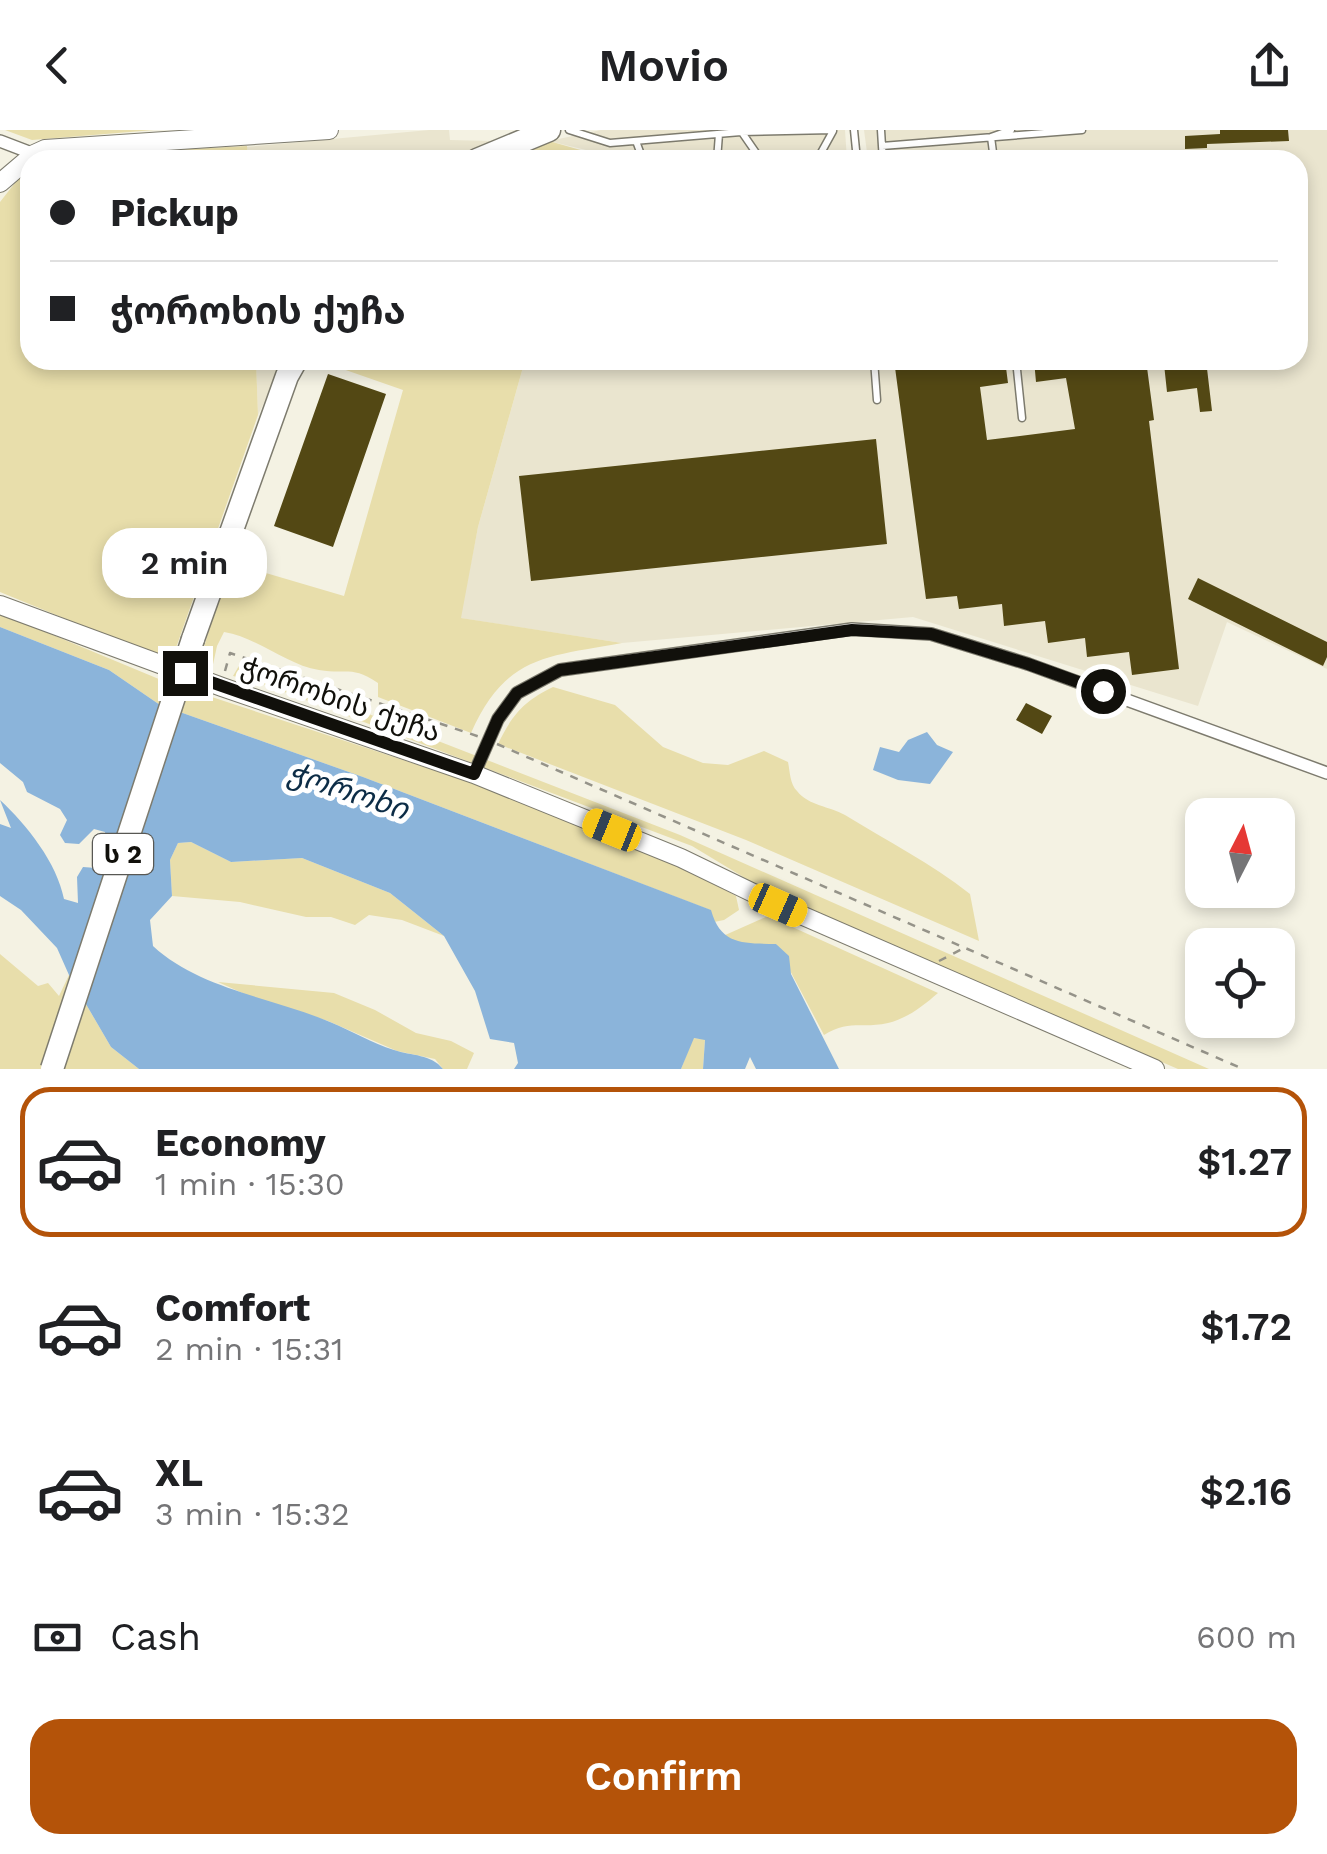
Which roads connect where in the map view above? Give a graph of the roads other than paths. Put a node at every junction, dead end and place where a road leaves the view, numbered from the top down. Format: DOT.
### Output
graph roads {
  1 [pos="330,130"];
  2 [pos="549,130"];
  3 [pos="569,130"];
  4 [pos="833,130"];
  5 [pos="882,130"];
  6 [pos="1010,130"];
  7 [pos="1082,130"];
  8 [pos="741,131"];
  9 [pos="719,134"];
  10 [pos="991,138"];
  11 [pos="636,140"];
  12 [pos="882,146"];
  13 [pos="43,150"];
  14 [pos="499,150"];
  15 [pos="639,150"];
  16 [pos="718,150"];
  17 [pos="883,150"];
  18 [pos="993,150"];
  19 [pos="20,166"];
  20 [pos="0,183"];
  21 [pos="288,370"];
  22 [pos="875,370"];
  23 [pos="1017,370"];
  24 [pos="877,400"];
  25 [pos="1022,418"];
  26 [pos="0,605"];
  27 [pos="1327,772"];
  28 [pos="474,774"];
  29 [pos="52,1069"];
  30 [pos="1155,1069"];
  1 -- 13 [label="street"];
  2 -- 14 [label="highway"];
  3 -- 11 [label="lane"];
  4 -- 8 [label="lane"];
  5 -- 12 [label="lane"];
  6 -- 10 [label="lane"];
  7 -- 10 [label="lane"];
  8 -- 9 [label="lane"];
  9 -- 11 [label="lane"];
  9 -- 16 [label="lane"];
  10 -- 12 [label="lane"];
  10 -- 18 [label="lane"];
  11 -- 15 [label="lane"];
  12 -- 17 [label="lane"];
  19 -- 20 [label="street"];
  21 -- 29 [label="highway, ს 2, bridge"];
  22 -- 24 [label="lane"];
  23 -- 25 [label="lane"];
  26 -- 28 [label="street, ჭოროხის ქუჩა"];
  27 -- 28 [label="street"];
  28 -- 30 [label="street, ჭოროხის ქუჩა"];
}
